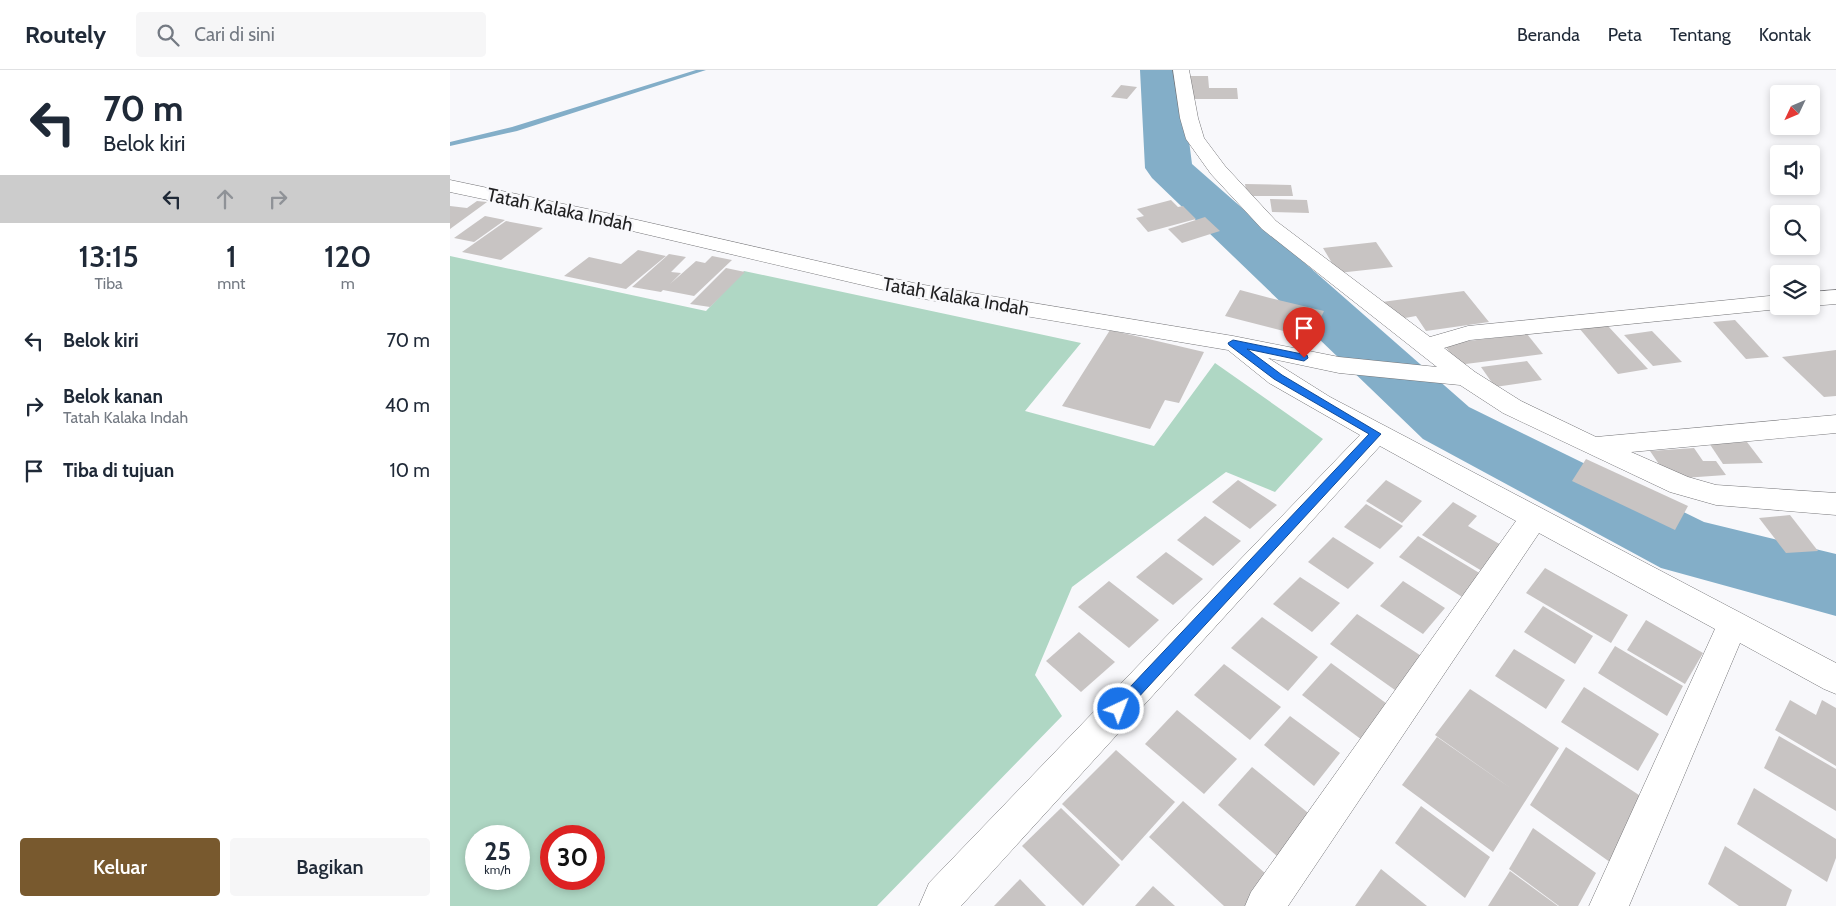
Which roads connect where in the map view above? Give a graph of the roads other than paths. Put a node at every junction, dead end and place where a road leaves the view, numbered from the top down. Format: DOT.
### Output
graph roads {
  1 [pos="1181,70"];
  2 [pos="450,186"];
  3 [pos="1836,297"];
  4 [pos="1820,298"];
  5 [pos="1770,303"];
  6 [pos="1233,343"];
  7 [pos="1426,346"];
  8 [pos="1466,378"];
  9 [pos="1836,424"];
  10 [pos="1376,434"];
  11 [pos="1593,446"];
  12 [pos="1836,504"];
  13 [pos="1534,518"];
  14 [pos="1734,624"];
  15 [pos="1836,679"];
  16 [pos="939,906"];
  17 [pos="1265,906"];
  18 [pos="1609,906"];
  1 -- 7 [label="street"];
  2 -- 6 [label="street, Tatah Kalaka Indah"];
  3 -- 4 [label="street"];
  5 -- 7 [label="street"];
  6 -- 8 [label="street, Tatah Kalaka Indah"];
  6 -- 10 [label="street"];
  7 -- 8 [label="street"];
  8 -- 11 [label="street"];
  9 -- 11 [label="street"];
  10 -- 13 [label="street"];
  10 -- 16 [label="street"];
  11 -- 12 [label="street"];
  13 -- 14 [label="street"];
  13 -- 17 [label="street"];
  14 -- 15 [label="street"];
  14 -- 18 [label="street"];
}
